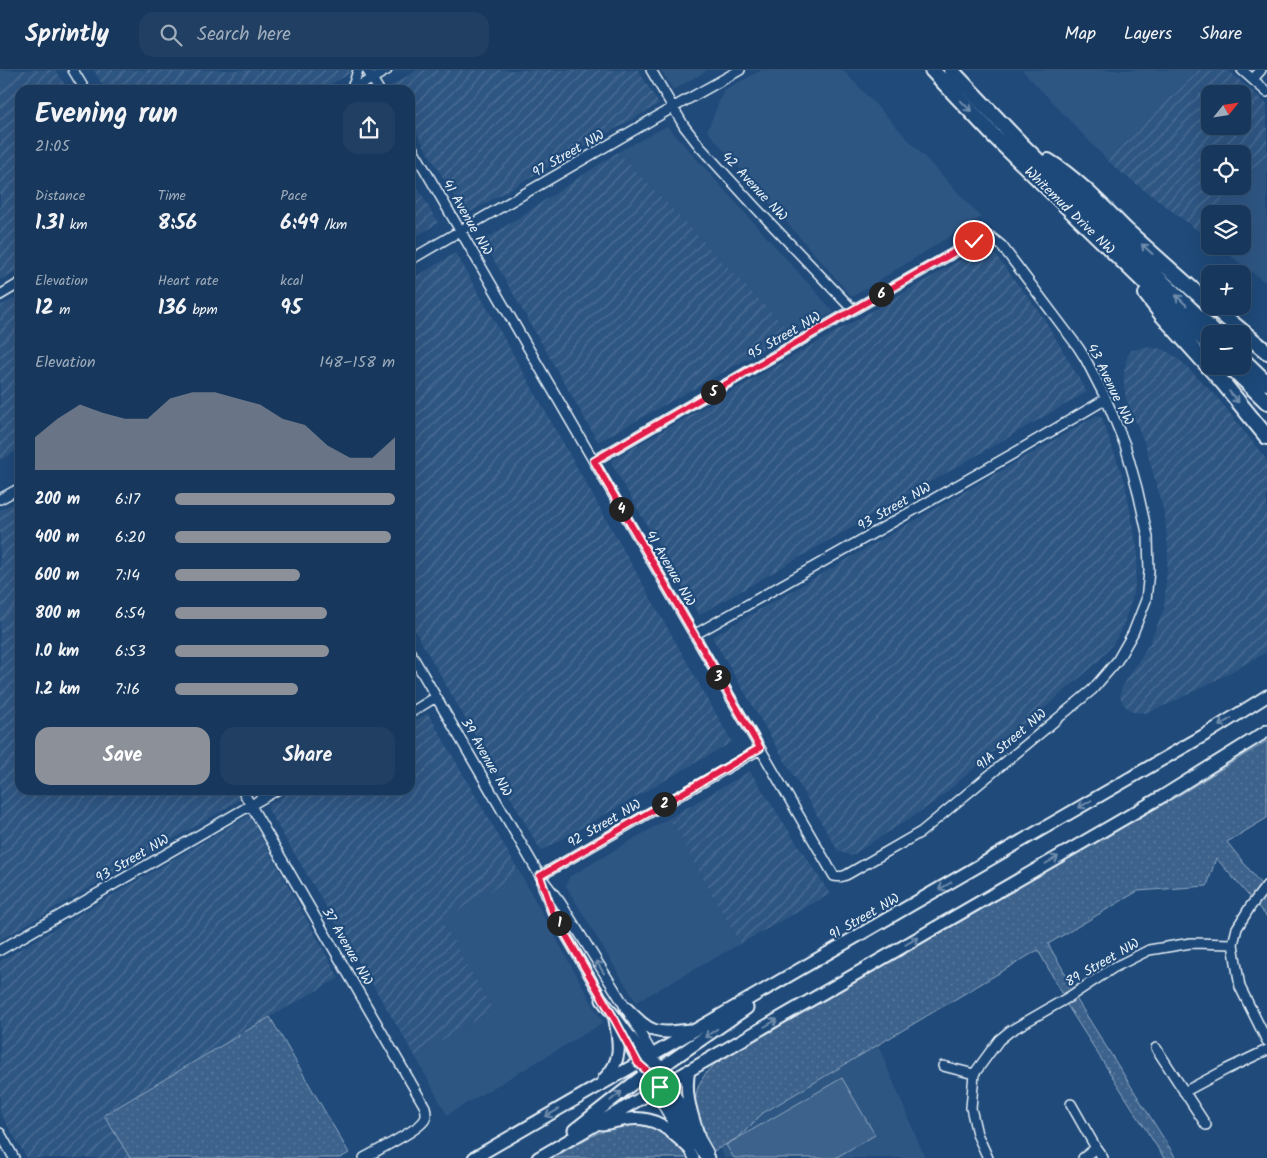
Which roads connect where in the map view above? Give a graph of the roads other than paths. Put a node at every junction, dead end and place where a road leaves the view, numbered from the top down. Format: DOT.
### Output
graph roads {
  1 [pos="73,70"];
  2 [pos="358,70"];
  3 [pos="367,70"];
  4 [pos="387,70"];
  5 [pos="651,70"];
  6 [pos="740,70"];
  7 [pos="932,70"];
  8 [pos="951,70"];
  9 [pos="1242,70"];
  10 [pos="1261,70"];
  11 [pos="372,78"];
  12 [pos="1253,79"];
  13 [pos="82,85"];
  14 [pos="353,85"];
  15 [pos="360,85"];
  16 [pos="376,85"];
  17 [pos="1267,92"];
  18 [pos="673,108"];
  19 [pos="1023,146"];
  20 [pos="415,153"];
  21 [pos="461,231"];
  22 [pos="991,237"];
  23 [pos="415,257"];
  24 [pos="1126,264"];
  25 [pos="15,286"];
  26 [pos="0,295"];
  27 [pos="1201,296"];
  28 [pos="853,310"];
  29 [pos="1223,315"];
  30 [pos="1207,325"];
  31 [pos="1201,337"];
  32 [pos="1267,352"];
  33 [pos="1251,368"];
  34 [pos="1239,375"];
  35 [pos="1267,383"];
  36 [pos="1106,399"];
  37 [pos="1267,402"];
  38 [pos="1267,437"];
  39 [pos="594,461"];
  40 [pos="15,491"];
  41 [pos="0,500"];
  42 [pos="1149,571"];
  43 [pos="694,635"];
  44 [pos="415,661"];
  45 [pos="1267,696"];
  46 [pos="436,697"];
  47 [pos="415,710"];
  48 [pos="1267,731"];
  49 [pos="760,748"];
  50 [pos="245,795"];
  51 [pos="270,795"];
  52 [pos="251,806"];
  53 [pos="540,876"];
  54 [pos="834,876"];
  55 [pos="1267,885"];
  56 [pos="1233,944"];
  57 [pos="0,950"];
  58 [pos="808,965"];
  59 [pos="602,1000"];
  60 [pos="626,1008"];
  61 [pos="615,1020"];
  62 [pos="697,1029"];
  63 [pos="1267,1041"];
  64 [pos="1156,1048"];
  65 [pos="1267,1050"];
  66 [pos="943,1066"];
  67 [pos="689,1070"];
  68 [pos="653,1072"];
  69 [pos="974,1074"];
  70 [pos="594,1088"];
  71 [pos="1184,1092"];
  72 [pos="1071,1104"];
  73 [pos="1206,1125"];
  74 [pos="592,1126"];
  75 [pos="0,1133"];
  76 [pos="698,1134"];
  77 [pos="688,1147"];
  78 [pos="1096,1148"];
  79 [pos="14,1158"];
  80 [pos="364,1158"];
  81 [pos="474,1158"];
  82 [pos="537,1158"];
  83 [pos="694,1158"];
  84 [pos="710,1158"];
  85 [pos="988,1158"];
  86 [pos="1083,1158"];
  87 [pos="1103,1158"];
  1 -- 13 [label="street"];
  2 -- 14 [label="street"];
  3 -- 11 [label="street"];
  4 -- 11 [label="street"];
  5 -- 18 [label="street, 42 Avenue NW"];
  6 -- 18 [label="street, 97 Street NW"];
  7 -- 24 [label="highway, Whitemud Drive NW, one-way"];
  8 -- 19 [label="highway, Whitemud Drive NW"];
  9 -- 12 [label="street"];
  10 -- 12 [label="street"];
  11 -- 15 [label="street"];
  11 -- 16 [label="street"];
  12 -- 17 [label="street"];
  18 -- 21 [label="street, 97 Street NW"];
  18 -- 28 [label="street, 42 Avenue NW"];
  27 -- 19 [label="highway, one-way"];
  30 -- 19 [label="highway, Whitemud Drive NW, one-way"];
  20 -- 21 [label="street, 41 Avenue NW"];
  21 -- 23 [label="street, 97 Street NW"];
  21 -- 39 [label="street, 41 Avenue NW"];
  22 -- 28 [label="street, 95 Street NW"];
  22 -- 36 [label="street, 43 Avenue NW"];
  24 -- 31 [label="highway, Whitemud Drive NW"];
  24 -- 38 [label="highway, one-way"];
  25 -- 26 [label="street"];
  28 -- 39 [label="street, 95 Street NW"];
  29 -- 32 [label="highway"];
  33 -- 35 [label="highway"];
  34 -- 37 [label="highway"];
  36 -- 42 [label="street, 43 Avenue NW"];
  36 -- 43 [label="street, 93 Street NW"];
  39 -- 43 [label="street, 41 Avenue NW"];
  40 -- 41 [label="street"];
  42 -- 54 [label="street, 91A Street NW"];
  43 -- 49 [label="street, 41 Avenue NW"];
  44 -- 46 [label="street, 39 Avenue NW"];
  45 -- 58 [label="main road, 91 Street NW, one-way"];
  46 -- 47 [label="street"];
  46 -- 53 [label="street, 39 Avenue NW"];
  67 -- 48 [label="main road, 91 Street NW, one-way"];
  49 -- 53 [label="street, 92 Street NW"];
  49 -- 54 [label="street, 41 Avenue NW"];
  50 -- 52 [label="street, 37 Avenue NW"];
  51 -- 52 [label="street, 93 Street NW"];
  52 -- 57 [label="street, 93 Street NW"];
  52 -- 80 [label="street, 37 Avenue NW"];
  53 -- 59 [label="street, 39 Avenue NW"];
  60 -- 53 [label="street, 39 Avenue NW, one-way"];
  55 -- 56 [label="street"];
  56 -- 63 [label="street"];
  56 -- 69 [label="street, 89 Street NW"];
  58 -- 62 [label="main road, 91 Street NW"];
  58 -- 68 [label="main road, one-way"];
  59 -- 61 [label="street, 39 Avenue NW"];
  59 -- 68 [label="main road"];
  60 -- 62 [label="main road"];
  60 -- 68 [label="street, 39 Avenue NW"];
  61 -- 68 [label="street, 39 Avenue NW"];
  61 -- 70 [label="main road"];
  62 -- 68 [label="main road, 91 Street NW"];
  64 -- 71 [label="street"];
  65 -- 71 [label="street"];
  66 -- 69 [label="street"];
  67 -- 68 [label="main road, 91 Street NW"];
  67 -- 76 [label="main road"];
  68 -- 70 [label="main road, 91 Street NW"];
  68 -- 74 [label="main road, 91 Street NW"];
  68 -- 76 [label="street"];
  68 -- 77 [label="street"];
  82 -- 68 [label="main road, one-way"];
  68 -- 84 [label="main road"];
  69 -- 85 [label="street"];
  70 -- 81 [label="main road, 91 Street NW, one-way"];
  71 -- 73 [label="street"];
  72 -- 78 [label="street"];
  74 -- 77 [label="main road"];
  74 -- 82 [label="main road, 91 Street NW"];
  75 -- 79 [label="street"];
  76 -- 84 [label="street"];
  77 -- 83 [label="street"];
  78 -- 86 [label="street"];
  78 -- 87 [label="street"];
}
